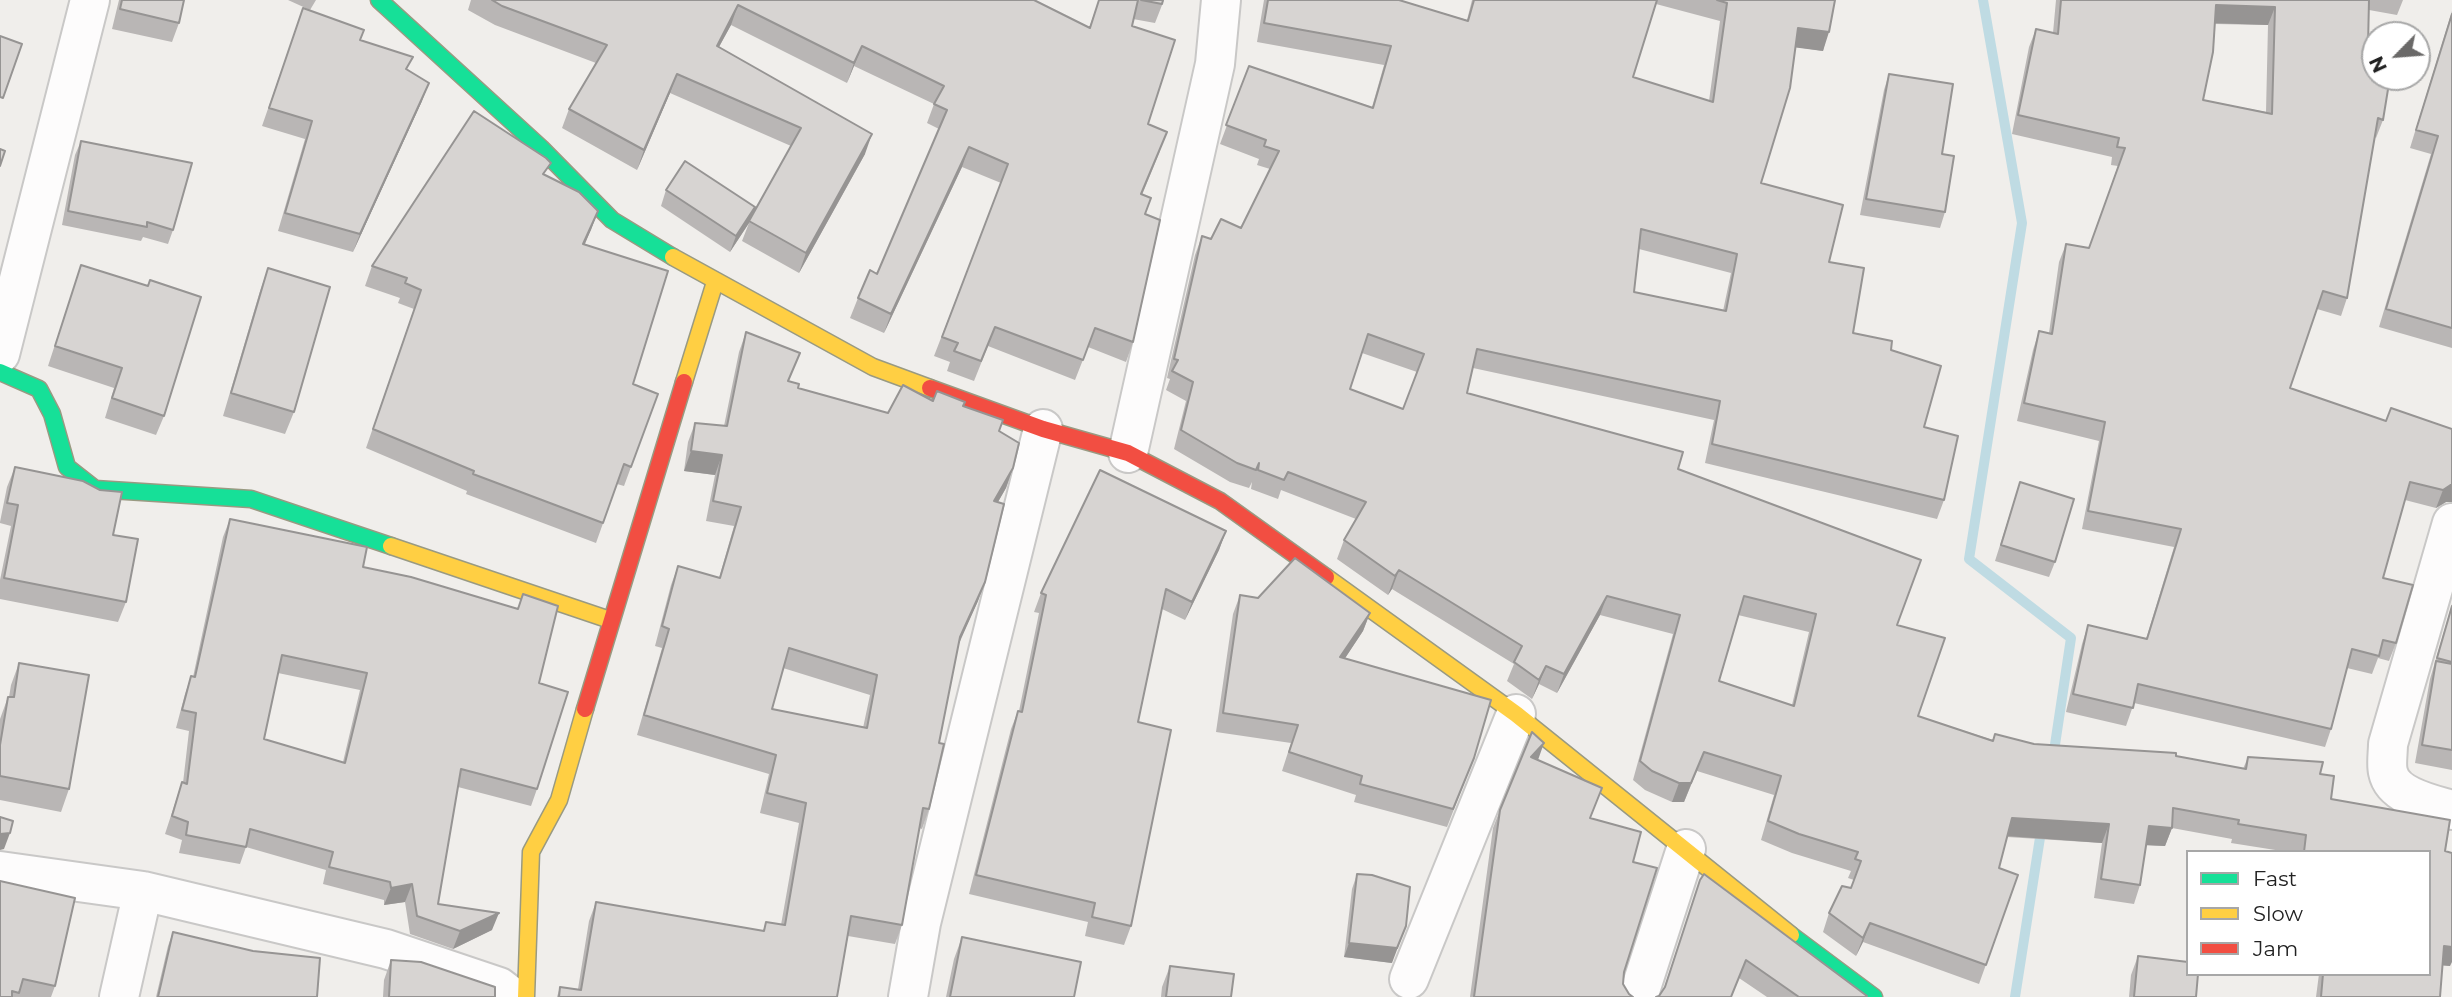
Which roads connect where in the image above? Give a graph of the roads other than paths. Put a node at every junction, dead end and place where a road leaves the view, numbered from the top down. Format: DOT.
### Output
graph roads {
  1 [pos="90,0"];
  2 [pos="379,0"];
  3 [pos="1221,0"];
  4 [pos="715,282"];
  5 [pos="0,355"];
  6 [pos="0,372"];
  7 [pos="1043,429"];
  8 [pos="1128,453"];
  9 [pos="2452,523"];
  10 [pos="610,620"];
  11 [pos="1516,713"];
  12 [pos="2452,810"];
  13 [pos="1686,849"];
  14 [pos="0,871"];
  15 [pos="143,891"];
  16 [pos="1409,979"];
  17 [pos="119,997"];
  18 [pos="512,997"];
  19 [pos="526,997"];
  20 [pos="908,997"];
  21 [pos="1638,997"];
  22 [pos="1874,997"];
  1 -- 5 [label="street"];
  2 -- 4 [label="street"];
  3 -- 8 [label="street"];
  4 -- 7 [label="street"];
  4 -- 10 [label="street"];
  6 -- 10 [label="street"];
  7 -- 8 [label="street"];
  7 -- 20 [label="street"];
  8 -- 11 [label="street"];
  9 -- 12 [label="street"];
  10 -- 19 [label="street"];
  11 -- 13 [label="street"];
  11 -- 16 [label="street"];
  13 -- 21 [label="street"];
  13 -- 22 [label="street"];
  14 -- 15 [label="street"];
  15 -- 17 [label="street"];
  15 -- 18 [label="street"];
}
